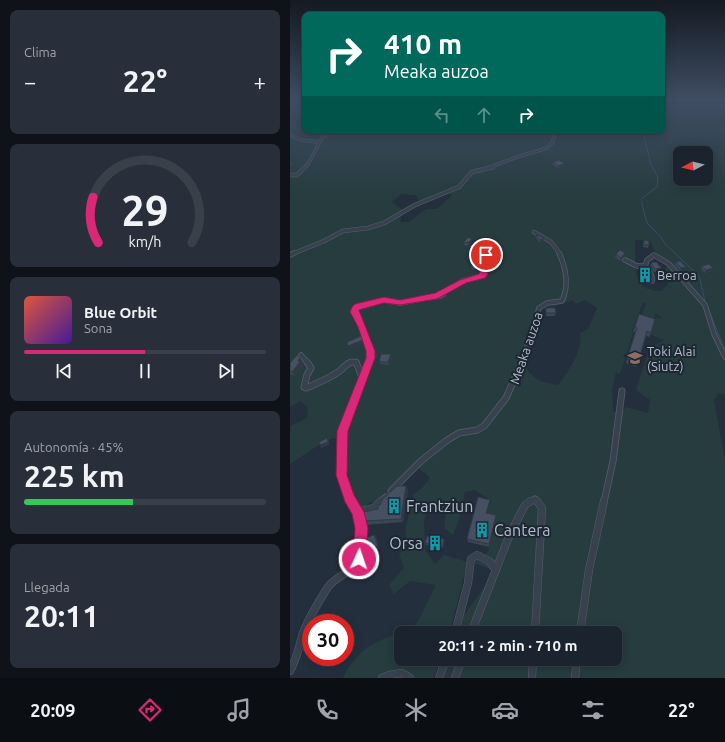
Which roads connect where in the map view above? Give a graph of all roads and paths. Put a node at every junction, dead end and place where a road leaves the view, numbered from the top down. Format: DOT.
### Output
graph roads {
  1 [pos="327,134"];
  2 [pos="554,134"];
  3 [pos="290,136"];
  4 [pos="319,142"];
  5 [pos="290,175"];
  6 [pos="534,232"];
  7 [pos="486,254"];
  8 [pos="290,255"];
  9 [pos="625,260"];
  10 [pos="645,266"];
  11 [pos="643,281"];
  12 [pos="301,355"];
  13 [pos="725,357"];
  14 [pos="363,380"];
  15 [pos="622,391"];
  16 [pos="358,512"];
  17 [pos="496,570"];
  18 [pos="457,626"];
  19 [pos="474,626"];
  20 [pos="535,626"];
  21 [pos="581,626"];
  22 [pos="443,666"];
  23 [pos="459,666"];
  24 [pos="533,666"];
  25 [pos="576,666"];
  26 [pos="290,671"];
  27 [pos="382,678"];
  28 [pos="410,678"];
  29 [pos="439,678"];
  30 [pos="455,678"];
  31 [pos="532,678"];
  32 [pos="574,678"];
  1 -- 4 [label="street"];
  2 -- 8 [label="street"];
  3 -- 4 [label="street"];
  4 -- 5 [label="street"];
  6 -- 16 [label="street, Meaka auzoa"];
  7 -- 14 [label="street"];
  9 -- 10 [label="street"];
  10 -- 11 [label="street"];
  10 -- 13 [label="street"];
  12 -- 14 [label="street"];
  14 -- 16 [label="street"];
  15 -- 21 [label="street"];
  16 -- 26 [label="street"];
  17 -- 18 [label="street"];
  17 -- 19 [label="street"];
  17 -- 20 [label="street"];
  22 -- 29 [label="street"];
  23 -- 30 [label="street"];
  24 -- 31 [label="street"];
  25 -- 32 [label="street"];
  27 -- 28 [label="street"];
}
